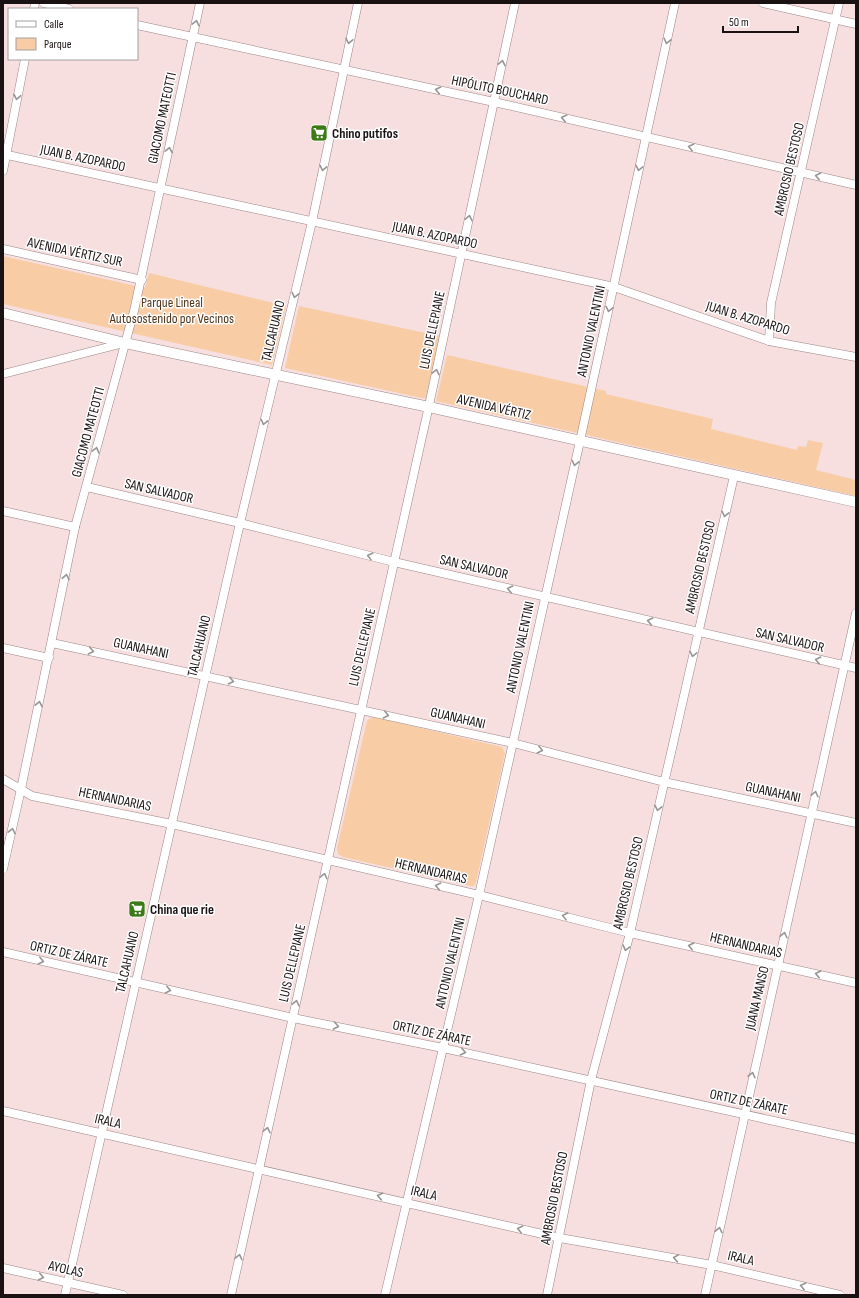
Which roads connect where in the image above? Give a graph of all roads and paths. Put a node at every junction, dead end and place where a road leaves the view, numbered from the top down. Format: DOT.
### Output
graph roads {
  1 [pos="44,3"];
  2 [pos="200,3"];
  3 [pos="358,3"];
  4 [pos="515,3"];
  5 [pos="675,3"];
  6 [pos="763,3"];
  7 [pos="839,3"];
  8 [pos="65,8"];
  9 [pos="836,19"];
  10 [pos="856,24"];
  11 [pos="138,25"];
  12 [pos="192,38"];
  13 [pos="25,60"];
  14 [pos="343,70"];
  15 [pos="494,102"];
  16 [pos="646,137"];
  17 [pos="5,155"];
  18 [pos="3,171"];
  19 [pos="802,173"];
  20 [pos="856,184"];
  21 [pos="161,188"];
  22 [pos="312,222"];
  23 [pos="3,249"];
  24 [pos="461,254"];
  25 [pos="142,280"];
  26 [pos="614,287"];
  27 [pos="3,313"];
  28 [pos="769,341"];
  29 [pos="125,343"];
  30 [pos="856,357"];
  31 [pos="3,374"];
  32 [pos="276,374"];
  33 [pos="429,407"];
  34 [pos="580,442"];
  35 [pos="734,476"];
  36 [pos="87,488"];
  37 [pos="856,502"];
  38 [pos="3,510"];
  39 [pos="240,523"];
  40 [pos="75,527"];
  41 [pos="394,562"];
  42 [pos="545,597"];
  43 [pos="856,613"];
  44 [pos="698,632"];
  45 [pos="52,642"];
  46 [pos="3,648"];
  47 [pos="48,658"];
  48 [pos="844,666"];
  49 [pos="856,668"];
  50 [pos="206,676"];
  51 [pos="362,710"];
  52 [pos="512,743"];
  53 [pos="3,779"];
  54 [pos="664,782"];
  55 [pos="21,789"];
  56 [pos="811,814"];
  57 [pos="856,823"];
  58 [pos="172,824"];
  59 [pos="328,860"];
  60 [pos="3,869"];
  61 [pos="479,895"];
  62 [pos="630,933"];
  63 [pos="3,952"];
  64 [pos="777,965"];
  65 [pos="136,982"];
  66 [pos="856,983"];
  67 [pos="293,1018"];
  68 [pos="443,1048"];
  69 [pos="591,1080"];
  70 [pos="3,1111"];
  71 [pos="744,1114"];
  72 [pos="102,1133"];
  73 [pos="856,1139"];
  74 [pos="259,1169"];
  75 [pos="406,1202"];
  76 [pos="560,1238"];
  77 [pos="712,1265"];
  78 [pos="3,1268"];
  79 [pos="68,1283"];
  80 [pos="65,1295"];
  81 [pos="123,1295"];
  82 [pos="231,1295"];
  83 [pos="385,1295"];
  84 [pos="547,1295"];
  85 [pos="704,1295"];
  86 [pos="840,1295"];
  1 -- 8 [label="street"];
  12 -- 2 [label="street, GIACOMO MATEOTTI, one-way"];
  3 -- 14 [label="street, TALCAHUANO, one-way"];
  15 -- 4 [label="street, LUIS DELLEPIANE, one-way"];
  5 -- 16 [label="street, ANTONIO VALENTINI, one-way"];
  6 -- 9 [label="street"];
  7 -- 9 [label="street, AMBROSIO BESTOSO"];
  9 -- 10 [label="street"];
  9 -- 19 [label="street, AMBROSIO BESTOSO"];
  11 -- 12 [label="street, HIPÓLITO BOUCHARD"];
  12 -- 14 [label="street, HIPÓLITO BOUCHARD"];
  21 -- 12 [label="street, GIACOMO MATEOTTI, one-way"];
  13 -- 17 [label="street, one-way"];
  15 -- 14 [label="street, HIPÓLITO BOUCHARD, one-way"];
  14 -- 22 [label="street, TALCAHUANO, one-way"];
  16 -- 15 [label="street, HIPÓLITO BOUCHARD, one-way"];
  24 -- 15 [label="street, LUIS DELLEPIANE, one-way"];
  19 -- 16 [label="street, HIPÓLITO BOUCHARD, one-way"];
  16 -- 26 [label="street, ANTONIO VALENTINI, one-way"];
  17 -- 18 [label="street"];
  17 -- 21 [label="street, JUAN B. AZOPARDO"];
  20 -- 19 [label="street, HIPÓLITO BOUCHARD, one-way"];
  19 -- 28 [label="street, AMBROSIO BESTOSO"];
  21 -- 22 [label="street, JUAN B. AZOPARDO"];
  21 -- 25 [label="street, GIACOMO MATEOTTI"];
  22 -- 24 [label="street, JUAN B. AZOPARDO"];
  22 -- 32 [label="street, TALCAHUANO, one-way"];
  23 -- 25 [label="street, AVENIDA VÉRTIZ SUR"];
  24 -- 26 [label="street, JUAN B. AZOPARDO"];
  33 -- 24 [label="street, LUIS DELLEPIANE, one-way"];
  25 -- 29 [label="street, GIACOMO MATEOTTI"];
  26 -- 28 [label="street, JUAN B. AZOPARDO"];
  26 -- 34 [label="street, ANTONIO VALENTINI, one-way"];
  27 -- 29 [label="street, AVENIDA VÉRTIZ"];
  28 -- 30 [label="street, JUAN B. AZOPARDO"];
  29 -- 31 [label="street"];
  29 -- 32 [label="street, AVENIDA VÉRTIZ"];
  36 -- 29 [label="street, GIACOMO MATEOTTI, one-way"];
  32 -- 33 [label="street, AVENIDA VÉRTIZ"];
  32 -- 39 [label="street, TALCAHUANO, one-way"];
  33 -- 34 [label="street, AVENIDA VÉRTIZ"];
  33 -- 41 [label="street, LUIS DELLEPIANE"];
  34 -- 35 [label="street, AVENIDA VÉRTIZ"];
  34 -- 42 [label="street, ANTONIO VALENTINI, one-way"];
  35 -- 37 [label="street, AVENIDA VÉRTIZ"];
  35 -- 44 [label="street, AMBROSIO BESTOSO, one-way"];
  36 -- 39 [label="street, SAN SALVADOR"];
  36 -- 40 [label="street, GIACOMO MATEOTTI"];
  38 -- 40 [label="street"];
  41 -- 39 [label="street, SAN SALVADOR, one-way"];
  39 -- 50 [label="street, TALCAHUANO"];
  45 -- 40 [label="street, GIACOMO MATEOTTI, one-way"];
  42 -- 41 [label="street, SAN SALVADOR, one-way"];
  41 -- 51 [label="street, LUIS DELLEPIANE"];
  44 -- 42 [label="street, SAN SALVADOR, one-way"];
  42 -- 52 [label="street, ANTONIO VALENTINI"];
  43 -- 48 [label="street, JUANA MANSO"];
  48 -- 44 [label="street, SAN SALVADOR, one-way"];
  44 -- 54 [label="street, AMBROSIO BESTOSO, one-way"];
  45 -- 47 [label="street, GIACOMO MATEOTTI"];
  45 -- 50 [label="street, GUANAHANI, one-way"];
  46 -- 47 [label="street"];
  55 -- 47 [label="street, GIACOMO MATEOTTI, one-way"];
  48 -- 49 [label="street, SAN SALVADOR"];
  56 -- 48 [label="street, JUANA MANSO, one-way"];
  50 -- 51 [label="street, GUANAHANI, one-way"];
  50 -- 58 [label="street, TALCAHUANO"];
  51 -- 52 [label="street, GUANAHANI, one-way"];
  51 -- 59 [label="street, LUIS DELLEPIANE"];
  52 -- 54 [label="street, GUANAHANI, one-way"];
  52 -- 61 [label="street, ANTONIO VALENTINI"];
  53 -- 55 [label="street, HERNANDARIAS"];
  54 -- 56 [label="street, GUANAHANI"];
  54 -- 62 [label="street, AMBROSIO BESTOSO, one-way"];
  55 -- 58 [label="street, HERNANDARIAS"];
  60 -- 55 [label="street, GIACOMO MATEOTTI, one-way"];
  56 -- 57 [label="street, GUANAHANI"];
  64 -- 56 [label="street, JUANA MANSO, one-way"];
  58 -- 59 [label="street, HERNANDARIAS"];
  58 -- 65 [label="street, TALCAHUANO"];
  61 -- 59 [label="street, HERNANDARIAS, one-way"];
  67 -- 59 [label="street, LUIS DELLEPIANE, one-way"];
  62 -- 61 [label="street, HERNANDARIAS, one-way"];
  61 -- 68 [label="street, ANTONIO VALENTINI"];
  64 -- 62 [label="street, HERNANDARIAS, one-way"];
  62 -- 69 [label="street, AMBROSIO BESTOSO, one-way"];
  63 -- 65 [label="street, ORTIZ DE ZÁRATE, one-way"];
  66 -- 64 [label="street, HERNANDARIAS, one-way"];
  71 -- 64 [label="street, JUANA MANSO, one-way"];
  65 -- 67 [label="street, ORTIZ DE ZÁRATE, one-way"];
  65 -- 72 [label="street, TALCAHUANO"];
  67 -- 68 [label="street, ORTIZ DE ZÁRATE, one-way"];
  74 -- 67 [label="street, LUIS DELLEPIANE, one-way"];
  68 -- 69 [label="street, ORTIZ DE ZÁRATE, one-way"];
  68 -- 75 [label="street, ANTONIO VALENTINI"];
  69 -- 71 [label="street, ORTIZ DE ZÁRATE"];
  69 -- 76 [label="street, AMBROSIO BESTOSO"];
  70 -- 72 [label="street, IRALA"];
  71 -- 73 [label="street, ORTIZ DE ZÁRATE"];
  77 -- 71 [label="street, JUANA MANSO, one-way"];
  72 -- 74 [label="street, IRALA"];
  72 -- 79 [label="street, TALCAHUANO"];
  75 -- 74 [label="street, IRALA, one-way"];
  82 -- 74 [label="street, LUIS DELLEPIANE, one-way"];
  76 -- 75 [label="street, IRALA, one-way"];
  75 -- 83 [label="street, ANTONIO VALENTINI"];
  77 -- 76 [label="street, IRALA, one-way"];
  76 -- 84 [label="street, AMBROSIO BESTOSO"];
  77 -- 85 [label="street, JUANA MANSO"];
  86 -- 77 [label="street, IRALA, one-way"];
  78 -- 79 [label="street, AYOLAS, one-way"];
  79 -- 80 [label="street, TALCAHUANO"];
  79 -- 81 [label="street, AYOLAS"];
}
